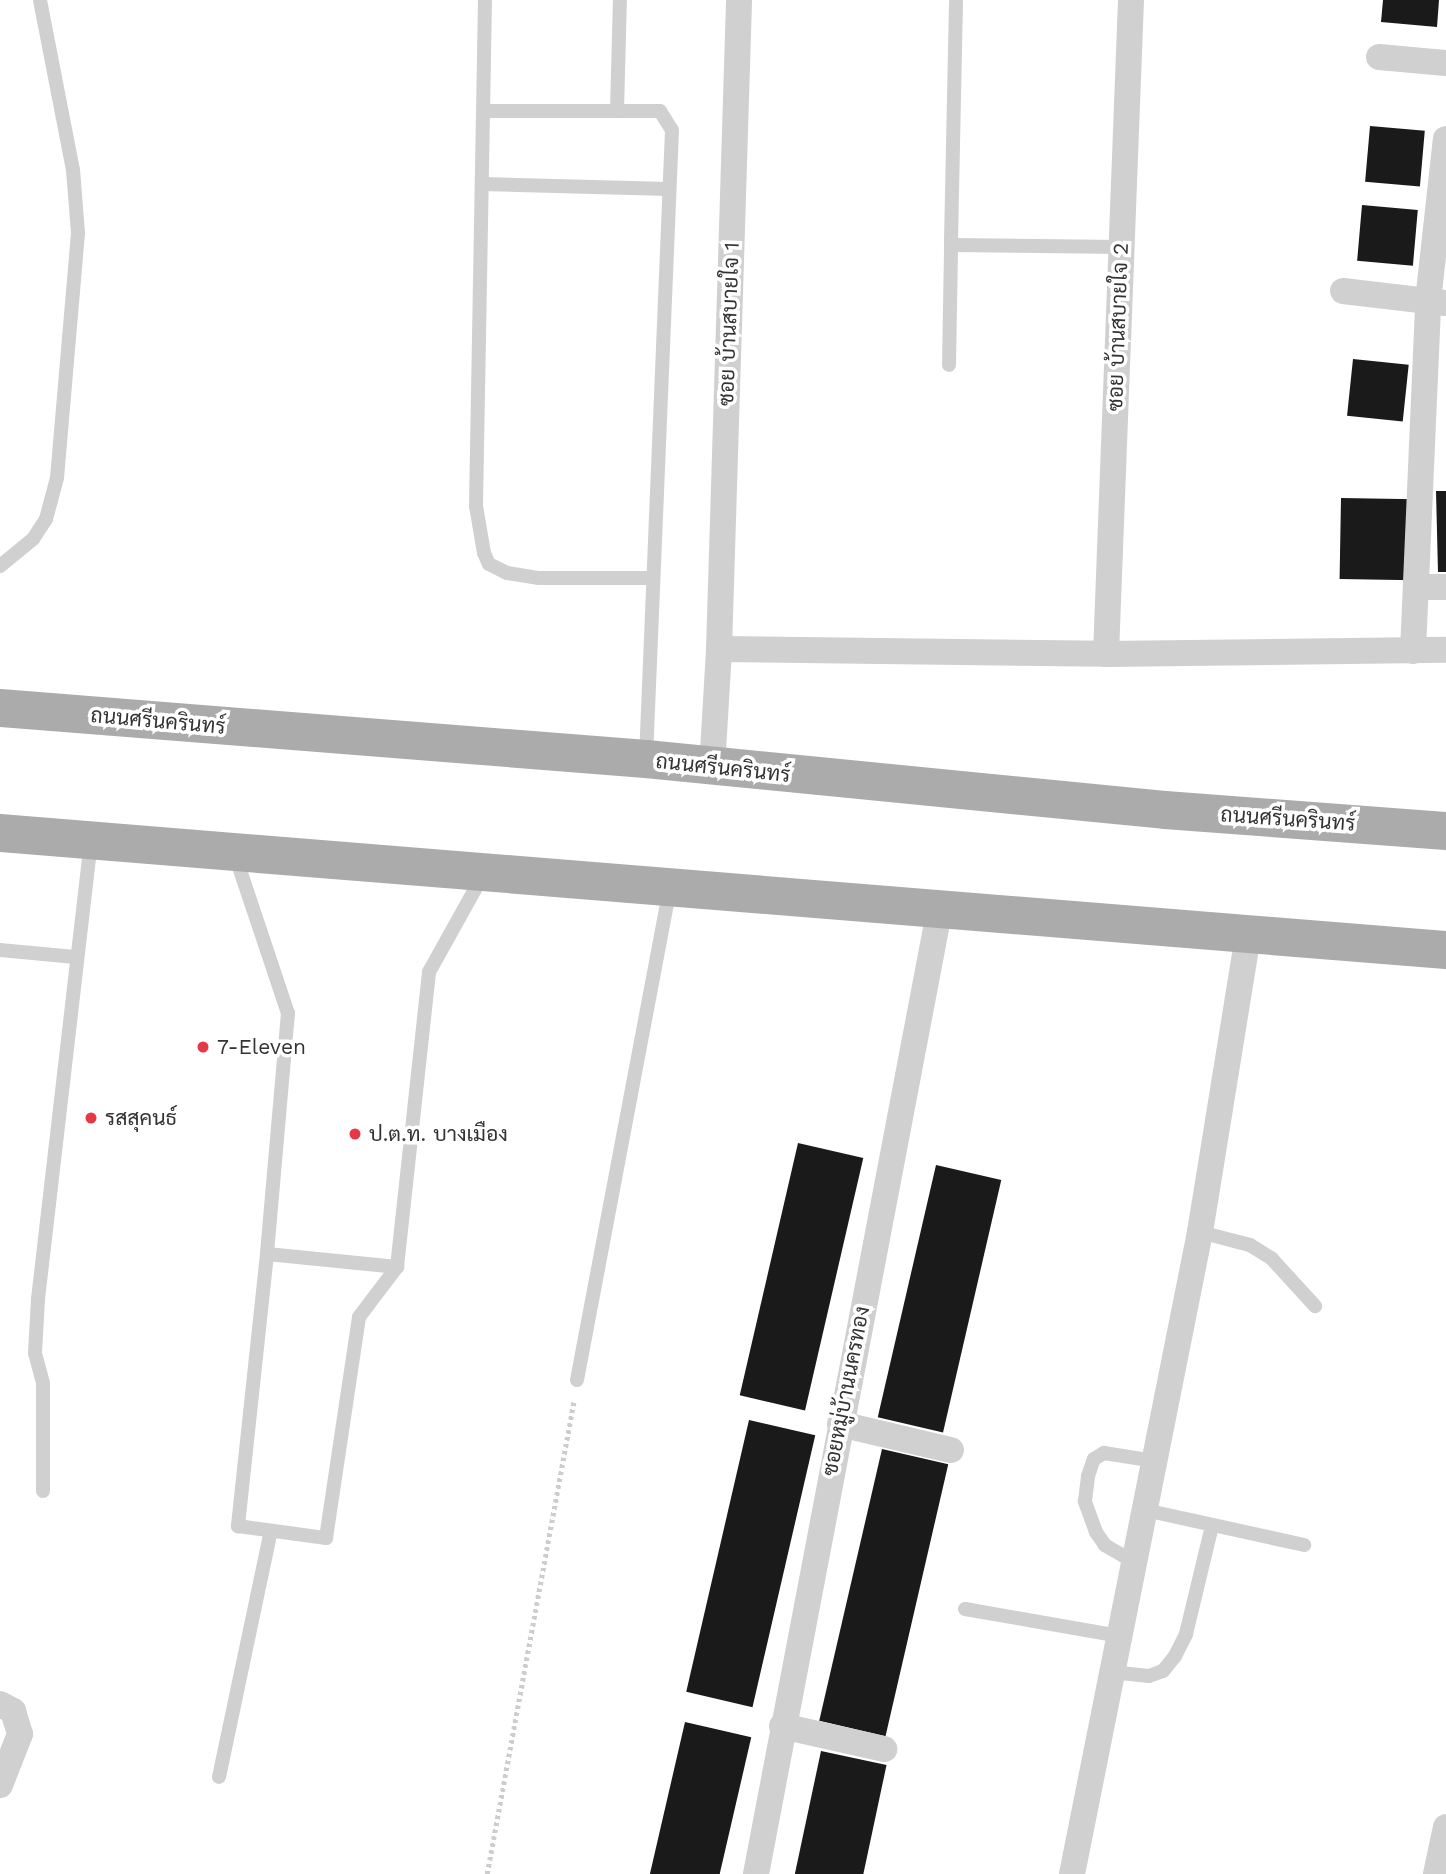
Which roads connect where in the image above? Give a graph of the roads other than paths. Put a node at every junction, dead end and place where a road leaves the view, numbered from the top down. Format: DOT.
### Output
graph roads {
  1 [pos="40,0"];
  2 [pos="485,0"];
  3 [pos="620,0"];
  4 [pos="739,0"];
  5 [pos="1131,0"];
  6 [pos="956,2"];
  7 [pos="1380,57"];
  8 [pos="1446,63"];
  9 [pos="484,111"];
  10 [pos="617,111"];
  11 [pos="1446,139"];
  12 [pos="482,184"];
  13 [pos="669,189"];
  14 [pos="951,245"];
  15 [pos="1121,247"];
  16 [pos="1343,291"];
  17 [pos="1437,302"];
  18 [pos="949,365"];
  19 [pos="0,566"];
  20 [pos="650,578"];
  21 [pos="1418,587"];
  22 [pos="1446,587"];
  23 [pos="719,649"];
  24 [pos="1446,650"];
  25 [pos="1413,651"];
  26 [pos="1106,654"];
  27 [pos="0,708"];
  28 [pos="646,760"];
  29 [pos="712,768"];
  30 [pos="1446,831"];
  31 [pos="0,833"];
  32 [pos="91,842"];
  33 [pos="234,850"];
  34 [pos="485,871"];
  35 [pos="671,885"];
  36 [pos="940,908"];
  37 [pos="1248,935"];
  38 [pos="0,950"];
  39 [pos="1446,950"];
  40 [pos="75,957"];
  41 [pos="1200,1232"];
  42 [pos="267,1254"];
  43 [pos="397,1267"];
  44 [pos="1315,1306"];
  45 [pos="578,1380"];
  46 [pos="840,1424"];
  47 [pos="951,1450"];
  48 [pos="1155,1461"];
  49 [pos="43,1491"];
  50 [pos="1145,1510"];
  51 [pos="1212,1526"];
  52 [pos="271,1531"];
  53 [pos="1304,1545"];
  54 [pos="1134,1562"];
  55 [pos="965,1609"];
  56 [pos="1119,1636"];
  57 [pos="1111,1672"];
  58 [pos="0,1704"];
  59 [pos="782,1726"];
  60 [pos="884,1749"];
  61 [pos="219,1777"];
  62 [pos="0,1785"];
  63 [pos="1446,1827"];
  64 [pos="756,1874"];
  65 [pos="1072,1874"];
  66 [pos="1436,1874"];
  1 -- 19 [label="lane"];
  2 -- 9 [label="lane"];
  3 -- 10 [label="lane"];
  4 -- 23 [label="street, ซอย บ้านสบายใจ 1"];
  5 -- 15 [label="street, ซอย บ้านสบายใจ 2"];
  6 -- 14 [label="lane"];
  7 -- 8 [label="street"];
  9 -- 10 [label="lane"];
  9 -- 12 [label="lane"];
  10 -- 13 [label="lane"];
  11 -- 17 [label="street"];
  12 -- 13 [label="lane"];
  12 -- 20 [label="lane"];
  13 -- 20 [label="lane"];
  14 -- 15 [label="lane"];
  14 -- 18 [label="lane"];
  15 -- 26 [label="street, ซอย บ้านสบายใจ 2"];
  16 -- 17 [label="street"];
  17 -- 21 [label="street"];
  20 -- 28 [label="lane"];
  21 -- 22 [label="street"];
  21 -- 25 [label="street"];
  23 -- 26 [label="street"];
  23 -- 29 [label="street, ซอย บ้านสบายใจ 1"];
  24 -- 25 [label="street"];
  25 -- 26 [label="street"];
  27 -- 28 [label="main road, ถนนศรีนครินทร์"];
  28 -- 29 [label="main road, ถนนศรีนครินทร์"];
  29 -- 30 [label="main road, ถนนศรีนครินทร์"];
  31 -- 32 [label="main road"];
  32 -- 33 [label="main road"];
  32 -- 40 [label="lane"];
  33 -- 34 [label="main road"];
  33 -- 42 [label="lane"];
  34 -- 35 [label="main road"];
  34 -- 43 [label="lane"];
  35 -- 36 [label="main road"];
  35 -- 45 [label="lane"];
  36 -- 37 [label="main road"];
  36 -- 46 [label="street, ซอยหมู่บ้านนครทอง"];
  37 -- 39 [label="main road"];
  37 -- 41 [label="street"];
  38 -- 40 [label="lane"];
  40 -- 49 [label="lane"];
  41 -- 44 [label="lane"];
  41 -- 48 [label="street"];
  42 -- 43 [label="lane"];
  42 -- 52 [label="lane"];
  43 -- 52 [label="lane"];
  46 -- 47 [label="street"];
  46 -- 59 [label="street, ซอยหมู่บ้านนครทอง"];
  48 -- 50 [label="street"];
  48 -- 54 [label="lane"];
  50 -- 51 [label="lane"];
  50 -- 54 [label="street"];
  51 -- 53 [label="lane"];
  51 -- 57 [label="lane"];
  52 -- 61 [label="lane"];
  54 -- 56 [label="street"];
  55 -- 56 [label="lane"];
  56 -- 57 [label="street"];
  57 -- 65 [label="street"];
  58 -- 62 [label="street"];
  59 -- 60 [label="street"];
  59 -- 64 [label="street, ซอยหมู่บ้านนครทอง"];
  63 -- 66 [label="street"];
}
